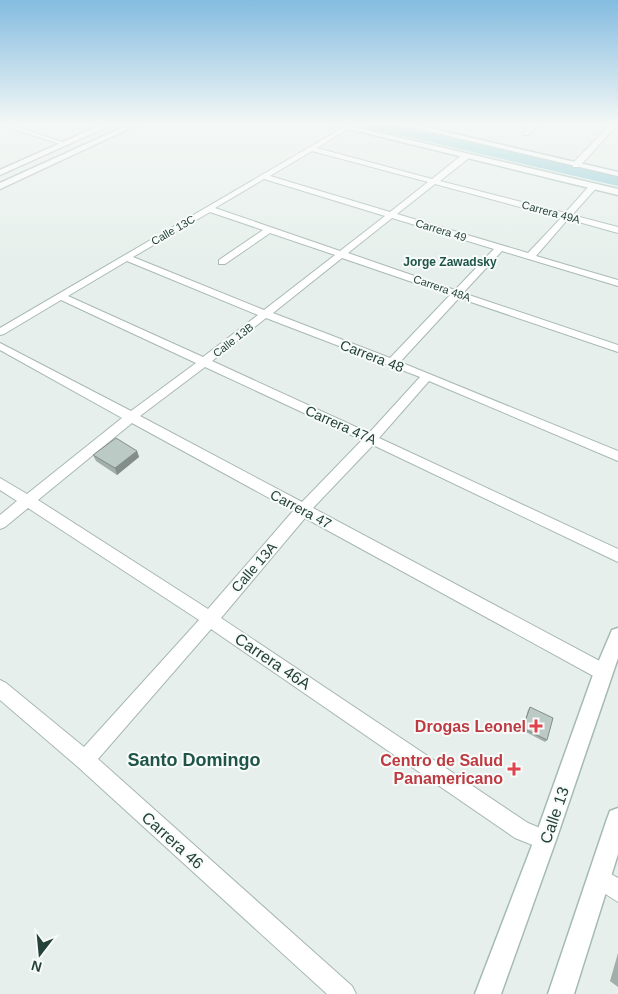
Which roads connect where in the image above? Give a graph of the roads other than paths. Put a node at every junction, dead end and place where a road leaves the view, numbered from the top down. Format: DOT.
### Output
graph roads {
  1 [pos="32,171"];
  2 [pos="273,171"];
  3 [pos="398,171"];
  4 [pos="446,171"];
  5 [pos="532,171"];
  6 [pos="264,177"];
  7 [pos="434,181"];
  8 [pos="0,186"];
  9 [pos="594,186"];
  10 [pos="618,192"];
  11 [pos="209,209"];
  12 [pos="392,215"];
  13 [pos="568,216"];
  14 [pos="269,230"];
  15 [pos="618,230"];
  16 [pos="501,248"];
  17 [pos="341,254"];
  18 [pos="532,256"];
  19 [pos="125,257"];
  20 [pos="222,262"];
  21 [pos="618,283"];
  22 [pos="458,294"];
  23 [pos="62,297"];
  24 [pos="265,314"];
  25 [pos="0,332"];
  26 [pos="0,346"];
  27 [pos="618,349"];
  28 [pos="204,363"];
  29 [pos="392,363"];
  30 [pos="427,376"];
  31 [pos="132,417"];
  32 [pos="371,438"];
  33 [pos="618,456"];
  34 [pos="0,483"];
  35 [pos="28,501"];
  36 [pos="303,510"];
  37 [pos="0,523"];
  38 [pos="618,556"];
  39 [pos="210,618"];
  40 [pos="618,636"];
  41 [pos="603,672"];
  42 [pos="0,689"];
  43 [pos="84,760"];
  44 [pos="618,820"];
  45 [pos="545,840"];
  46 [pos="609,885"];
  47 [pos="344,994"];
  48 [pos="488,994"];
  49 [pos="561,994"];
  1 -- 8 [label="main road"];
  2 -- 6 [label="street, Calle 13C"];
  3 -- 7 [label="street, Carrera 49A"];
  4 -- 7 [label="street, Calle 13B"];
  5 -- 9 [label="main road"];
  6 -- 11 [label="street, Calle 13C"];
  6 -- 12 [label="street, Carrera 49"];
  7 -- 12 [label="street, Calle 13B"];
  7 -- 13 [label="street, Carrera 49A"];
  9 -- 10 [label="main road"];
  9 -- 13 [label="street"];
  11 -- 14 [label="street, Carrera 48A"];
  11 -- 19 [label="street, Calle 13C"];
  12 -- 16 [label="street, Carrera 49"];
  12 -- 17 [label="street, Calle 13B"];
  13 -- 15 [label="street, Carrera 49A"];
  13 -- 18 [label="street"];
  14 -- 17 [label="street, Carrera 48A"];
  14 -- 20 [label="street"];
  16 -- 18 [label="street, Carrera 49"];
  16 -- 22 [label="street"];
  17 -- 22 [label="street, Carrera 48A"];
  17 -- 24 [label="street, Calle 13B"];
  18 -- 21 [label="street, Carrera 49"];
  19 -- 23 [label="street, Calle 13C"];
  19 -- 24 [label="street, Carrera 48"];
  22 -- 27 [label="street, Carrera 48A"];
  22 -- 29 [label="street"];
  23 -- 25 [label="street, Calle 13C"];
  23 -- 28 [label="street, Carrera 47A"];
  24 -- 28 [label="street, Calle 13B"];
  24 -- 29 [label="street, Carrera 48"];
  26 -- 31 [label="street, Carrera 47"];
  28 -- 31 [label="street, Calle 13B"];
  28 -- 32 [label="street, Carrera 47A"];
  29 -- 30 [label="street, Carrera 48"];
  30 -- 32 [label="street, Calle 13A"];
  30 -- 33 [label="street, Carrera 48"];
  31 -- 35 [label="street, Calle 13B"];
  31 -- 36 [label="street, Carrera 47"];
  32 -- 36 [label="street, Calle 13A"];
  32 -- 38 [label="street, Carrera 47A"];
  34 -- 35 [label="street, Carrera 46A"];
  35 -- 37 [label="street, Calle 13B"];
  35 -- 39 [label="street, Carrera 46A"];
  36 -- 39 [label="street, Calle 13A"];
  36 -- 41 [label="street, Carrera 47"];
  39 -- 43 [label="street, Calle 13A"];
  39 -- 45 [label="street, Carrera 46A"];
  40 -- 41 [label="main road, Calle 13"];
  41 -- 45 [label="main road, Calle 13"];
  42 -- 43 [label="street, Carrera 46"];
  43 -- 47 [label="street, Carrera 46"];
  44 -- 46 [label="main road"];
  45 -- 48 [label="main road, Calle 13"];
  46 -- 49 [label="main road"];
}
